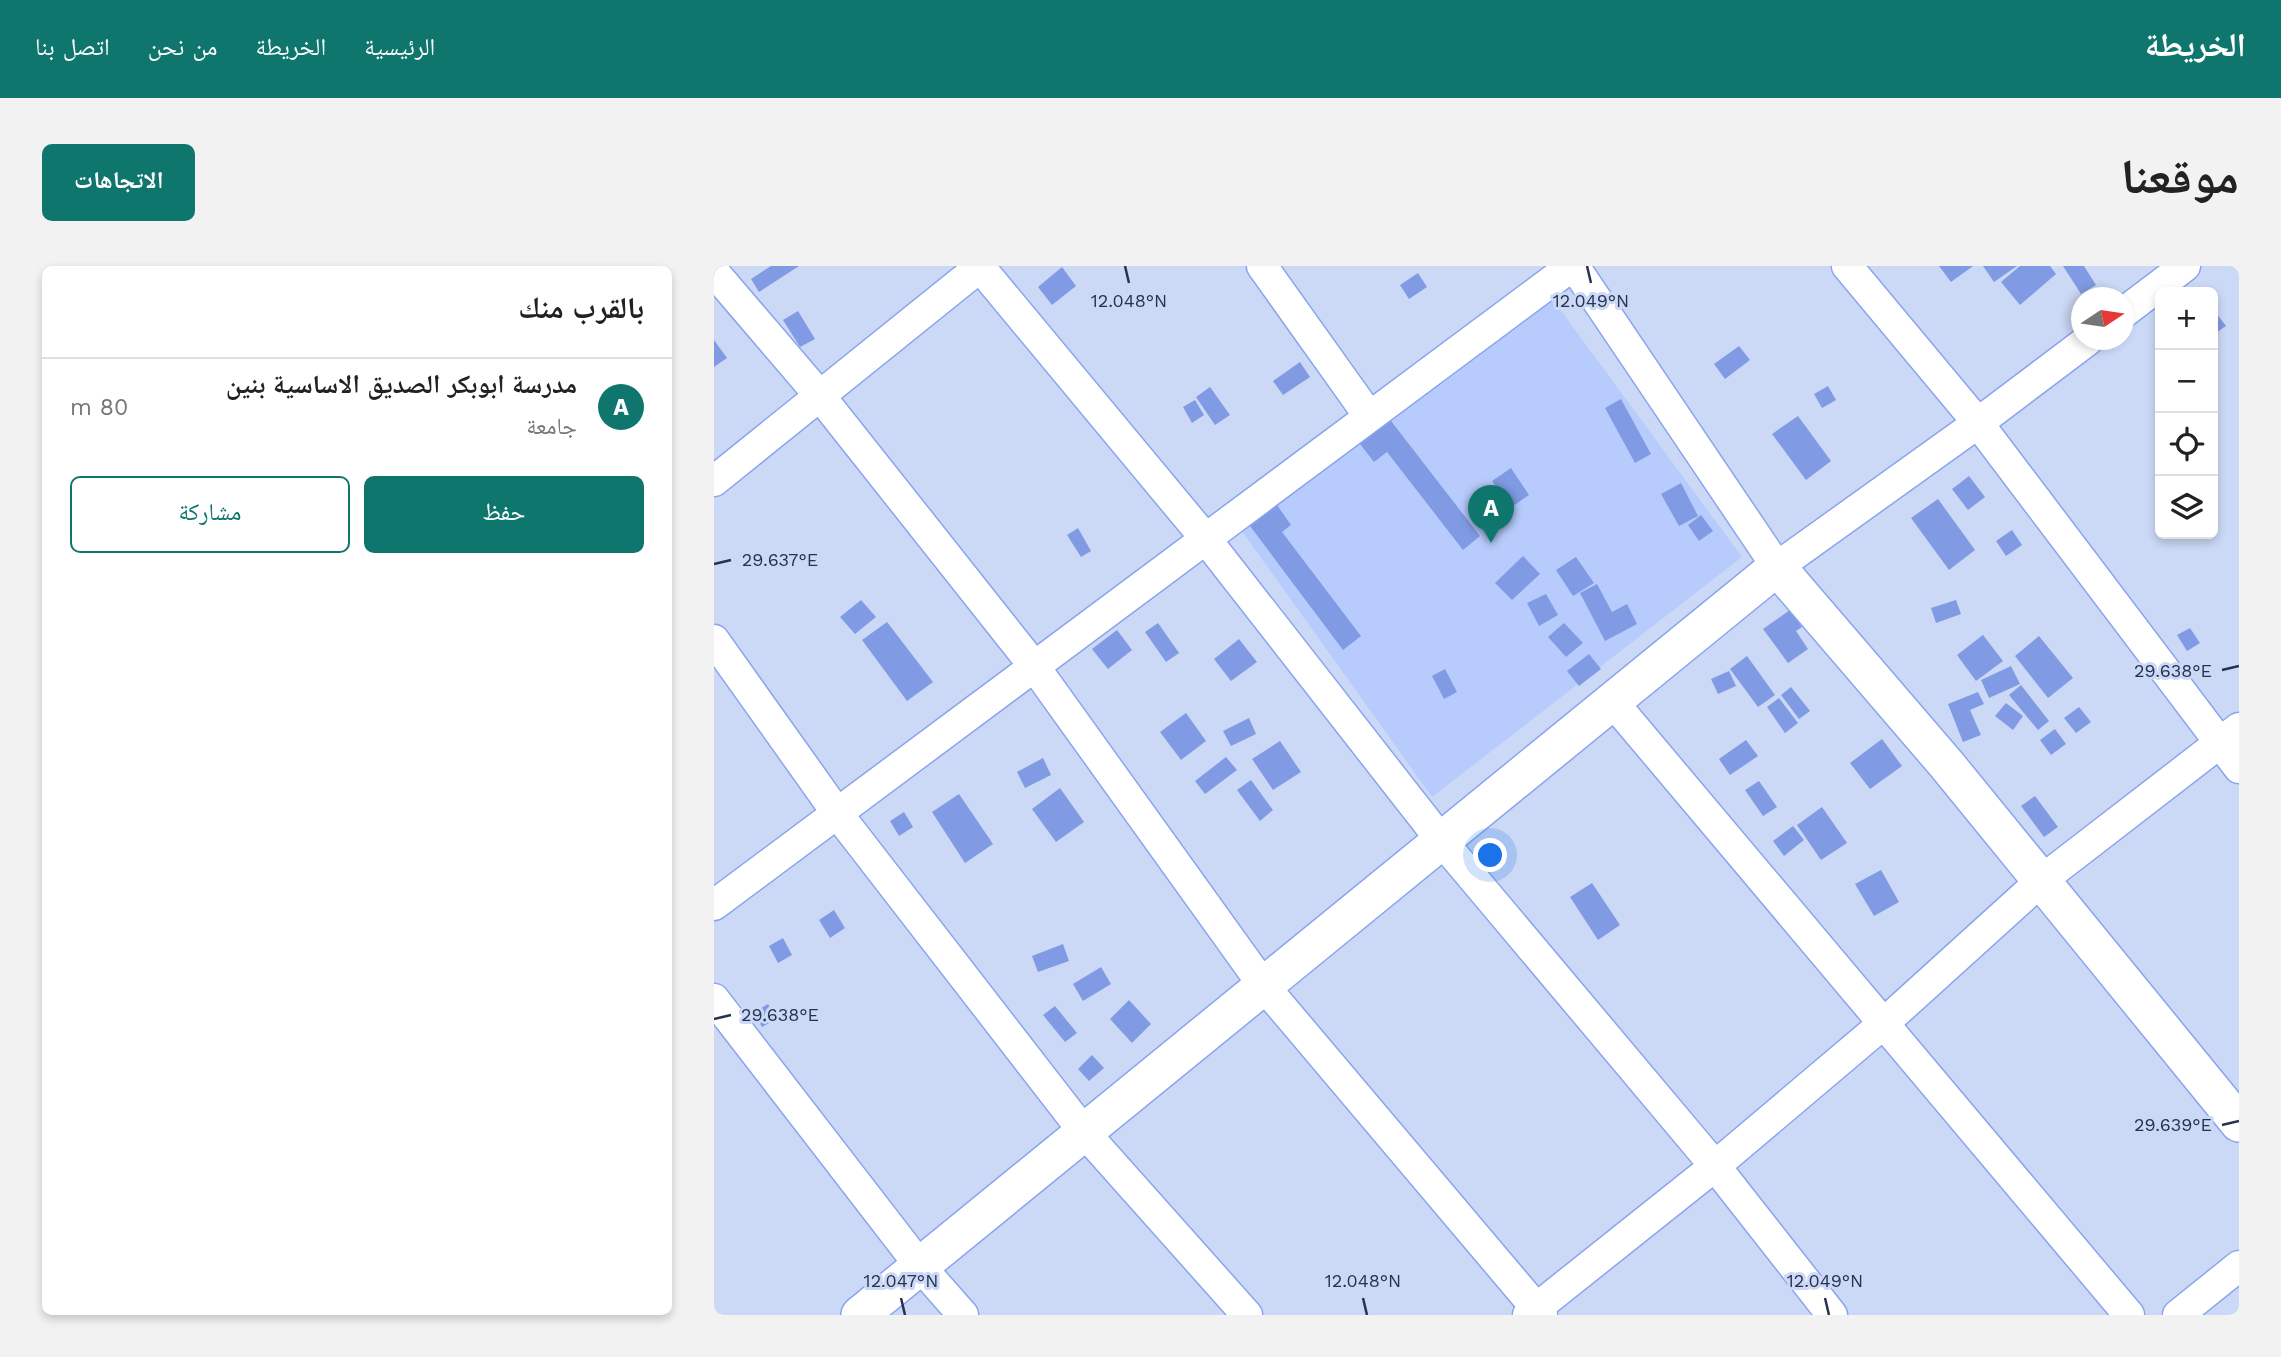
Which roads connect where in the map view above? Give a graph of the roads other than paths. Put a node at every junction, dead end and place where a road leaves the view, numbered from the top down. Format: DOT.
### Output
graph roads {
  1 [pos="980,266"];
  2 [pos="1262,266"];
  3 [pos="1573,266"];
  4 [pos="1847,266"];
  5 [pos="2185,266"];
  6 [pos="714,272"];
  7 [pos="2151,276"];
  8 [pos="2134,298"];
  9 [pos="2075,350"];
  10 [pos="820,396"];
  11 [pos="1370,416"];
  12 [pos="1978,423"];
  13 [pos="714,481"];
  14 [pos="1205,538"];
  15 [pos="1777,567"];
  16 [pos="714,640"];
  17 [pos="1034,666"];
  18 [pos="1612,701"];
  19 [pos="2229,736"];
  20 [pos="2239,768"];
  21 [pos="837,813"];
  22 [pos="1441,840"];
  23 [pos="2042,880"];
  24 [pos="714,905"];
  25 [pos="1263,985"];
  26 [pos="714,999"];
  27 [pos="1883,1024"];
  28 [pos="2239,1123"];
  29 [pos="1084,1132"];
  30 [pos="1715,1166"];
  31 [pos="920,1266"];
  32 [pos="2239,1266"];
  33 [pos="1536,1313"];
  34 [pos="860,1315"];
  35 [pos="963,1315"];
  36 [pos="1247,1315"];
  37 [pos="1832,1315"];
  38 [pos="2129,1315"];
  39 [pos="2178,1315"];
  1 -- 10 [label="street"];
  1 -- 14 [label="street"];
  2 -- 11 [label="street"];
  3 -- 11 [label="street"];
  3 -- 15 [label="street"];
  4 -- 12 [label="street"];
  5 -- 7 [label="street"];
  6 -- 10 [label="street"];
  7 -- 8 [label="street"];
  9 -- 12 [label="street"];
  10 -- 13 [label="street"];
  10 -- 17 [label="street"];
  11 -- 14 [label="street"];
  12 -- 15 [label="street"];
  12 -- 19 [label="street"];
  14 -- 17 [label="street"];
  14 -- 22 [label="street"];
  15 -- 18 [label="street"];
  15 -- 23 [label="street"];
  16 -- 21 [label="street"];
  17 -- 21 [label="street"];
  17 -- 25 [label="street"];
  18 -- 22 [label="street"];
  18 -- 27 [label="street"];
  19 -- 20 [label="street"];
  19 -- 23 [label="street"];
  21 -- 24 [label="street"];
  21 -- 29 [label="street"];
  22 -- 25 [label="street"];
  22 -- 30 [label="street"];
  23 -- 27 [label="street"];
  23 -- 28 [label="street"];
  25 -- 29 [label="street"];
  25 -- 33 [label="street"];
  26 -- 31 [label="street"];
  27 -- 30 [label="street"];
  27 -- 38 [label="street"];
  29 -- 31 [label="street"];
  29 -- 36 [label="street"];
  30 -- 33 [label="street"];
  30 -- 37 [label="street"];
  31 -- 34 [label="street"];
  31 -- 35 [label="street"];
  32 -- 39 [label="street"];
}
